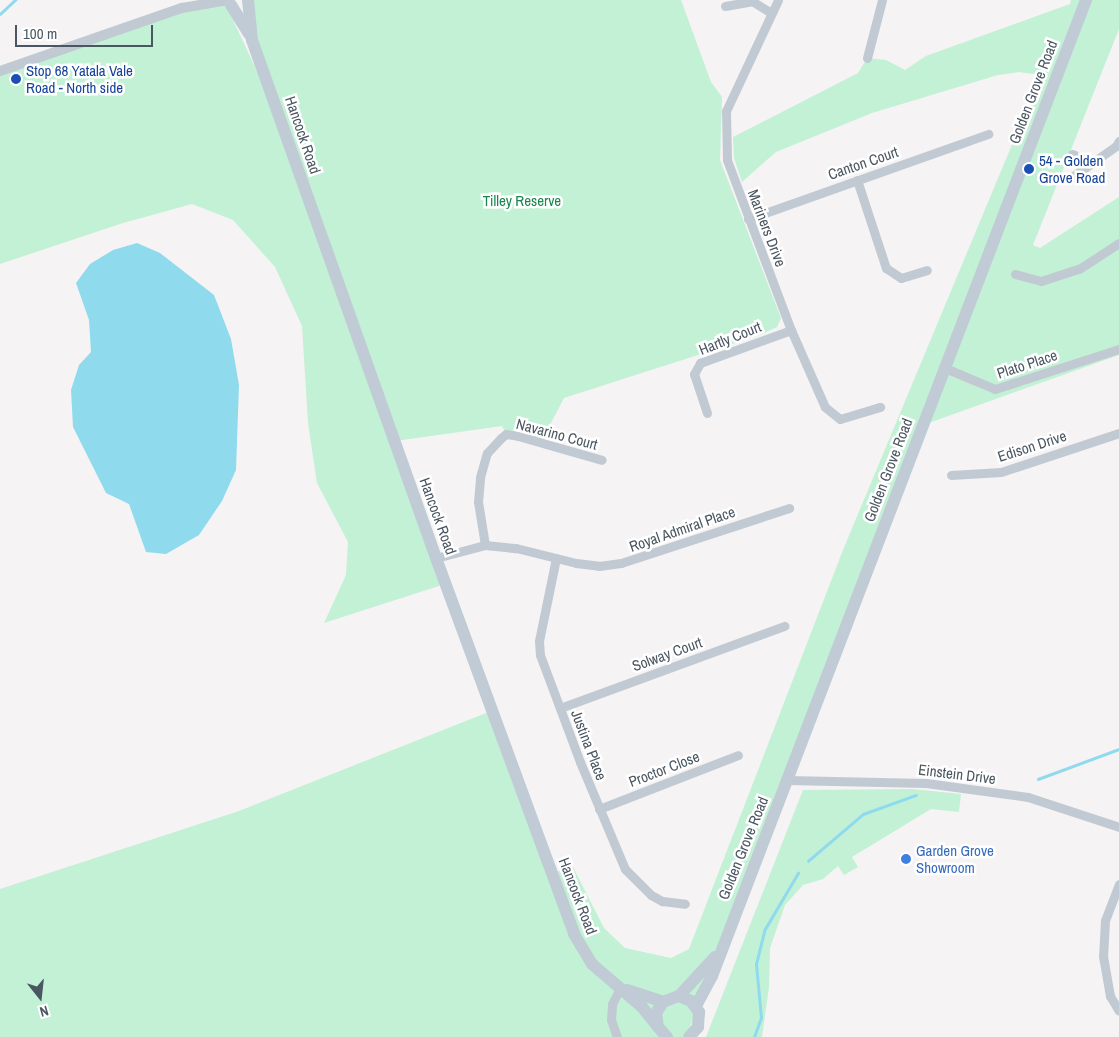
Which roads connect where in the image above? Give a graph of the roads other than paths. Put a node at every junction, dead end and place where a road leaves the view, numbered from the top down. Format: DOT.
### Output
graph roads {
  1 [pos="194,0"];
  2 [pos="249,0"];
  3 [pos="778,0"];
  4 [pos="882,0"];
  5 [pos="1086,0"];
  6 [pos="225,2"];
  7 [pos="725,6"];
  8 [pos="182,8"];
  9 [pos="771,13"];
  10 [pos="252,40"];
  11 [pos="867,58"];
  12 [pos="0,71"];
  13 [pos="988,134"];
  14 [pos="1119,141"];
  15 [pos="1072,154"];
  16 [pos="1093,163"];
  17 [pos="1072,177"];
  18 [pos="857,180"];
  19 [pos="748,218"];
  20 [pos="1119,243"];
  21 [pos="927,270"];
  22 [pos="1015,274"];
  23 [pos="791,330"];
  24 [pos="1119,348"];
  25 [pos="945,368"];
  26 [pos="880,407"];
  27 [pos="707,413"];
  28 [pos="1119,433"];
  29 [pos="602,460"];
  30 [pos="951,475"];
  31 [pos="789,508"];
  32 [pos="485,545"];
  33 [pos="436,558"];
  34 [pos="556,558"];
  35 [pos="784,626"];
  36 [pos="560,708"];
  37 [pos="738,755"];
  38 [pos="787,780"];
  39 [pos="599,809"];
  40 [pos="1119,827"];
  41 [pos="1119,884"];
  42 [pos="685,904"];
  43 [pos="720,951"];
  44 [pos="620,988"];
  45 [pos="679,996"];
  46 [pos="663,1002"];
  47 [pos="696,1006"];
  48 [pos="1119,1011"];
  49 [pos="663,1034"];
  50 [pos="617,1037"];
  51 [pos="689,1037"];
  1 -- 8 [label="street"];
  2 -- 6 [label="main road"];
  2 -- 10 [label="main road, Hancock Road"];
  3 -- 9 [label="street, Mariners Drive"];
  4 -- 11 [label="street"];
  5 -- 25 [label="main road, Golden Grove Road"];
  6 -- 8 [label="street"];
  6 -- 10 [label="main road, Hancock Road"];
  7 -- 9 [label="street"];
  8 -- 12 [label="street"];
  9 -- 19 [label="street, Mariners Drive"];
  10 -- 33 [label="main road, Hancock Road"];
  13 -- 18 [label="street, Canton Court"];
  14 -- 16 [label="street"];
  15 -- 16 [label="street"];
  16 -- 17 [label="street"];
  18 -- 19 [label="street, Canton Court"];
  18 -- 21 [label="street"];
  19 -- 23 [label="street, Mariners Drive"];
  20 -- 22 [label="street"];
  23 -- 26 [label="street, Mariners Drive"];
  23 -- 27 [label="street, Hartly Court"];
  24 -- 25 [label="street, Plato Place"];
  25 -- 38 [label="main road, Golden Grove Road"];
  28 -- 30 [label="street, Edison Drive"];
  29 -- 32 [label="street, Navarino Court"];
  31 -- 34 [label="street, Royal Admiral Place"];
  32 -- 33 [label="street, Royal Admiral Place"];
  32 -- 34 [label="street, Royal Admiral Place"];
  33 -- 44 [label="main road, Hancock Road"];
  34 -- 36 [label="street, Justina Place"];
  35 -- 36 [label="street, Solway Court"];
  36 -- 39 [label="street, Justina Place"];
  37 -- 39 [label="street, Proctor Close"];
  38 -- 40 [label="street, Einstein Drive"];
  38 -- 43 [label="main road, Golden Grove Road"];
  39 -- 42 [label="street, Justina Place"];
  41 -- 48 [label="street"];
  43 -- 45 [label="main road, Golden Grove Road"];
  43 -- 47 [label="main road, Golden Grove Road"];
  44 -- 46 [label="main road, Hancock Road"];
  44 -- 49 [label="main road, Hancock Road"];
  44 -- 50 [label="street"];
  45 -- 46 [label="main road"];
  45 -- 47 [label="main road"];
  46 -- 49 [label="main road"];
  47 -- 51 [label="main road"];
}
